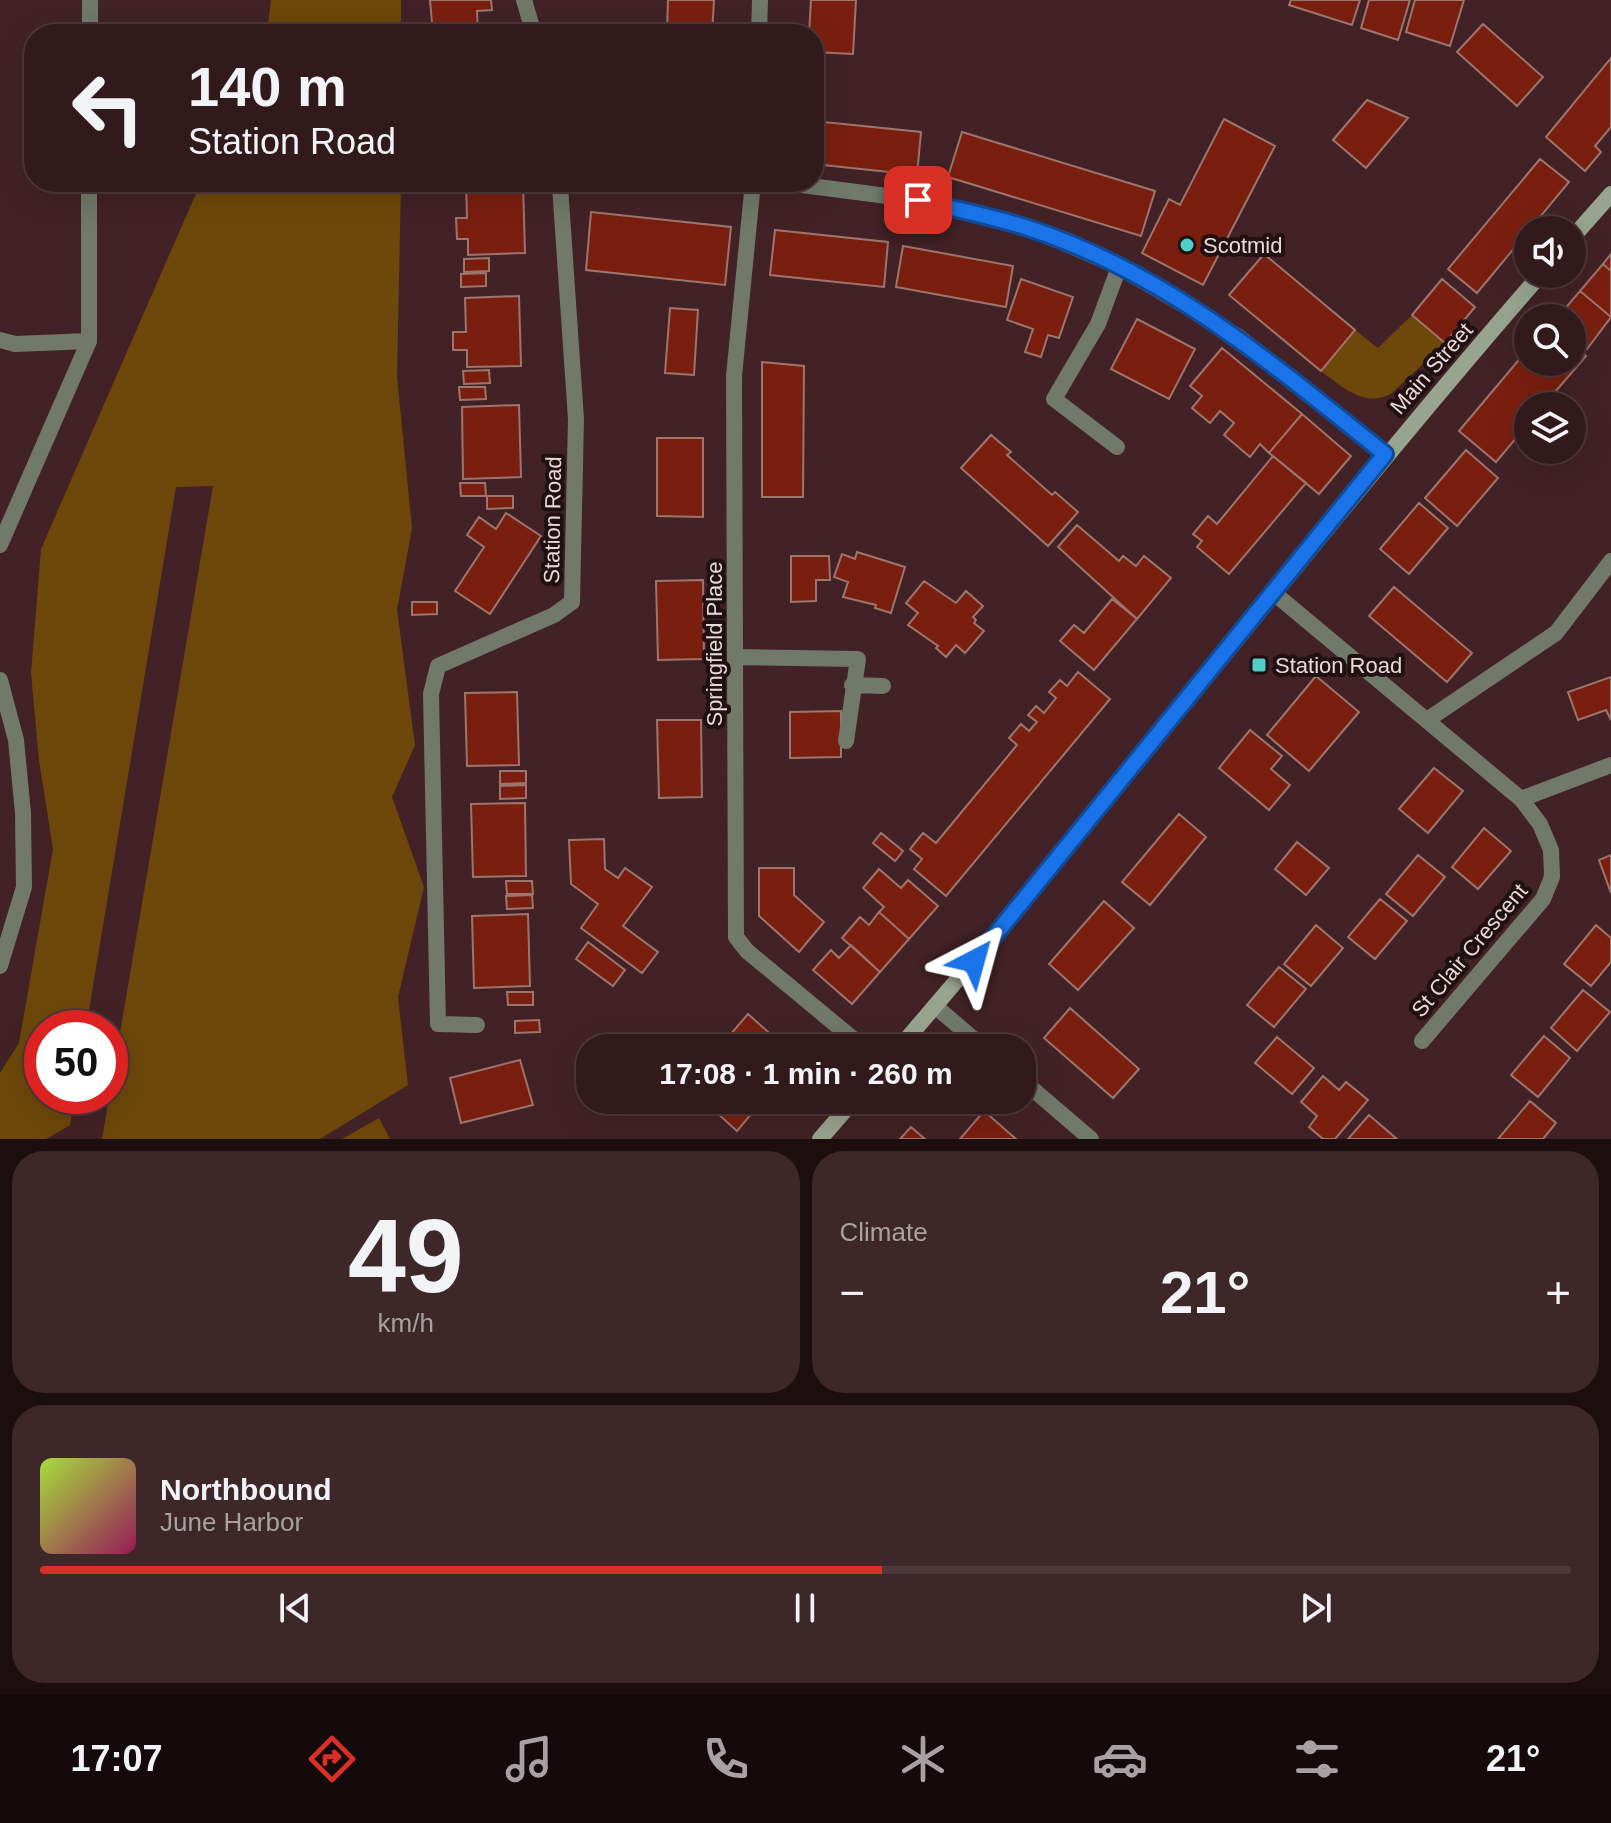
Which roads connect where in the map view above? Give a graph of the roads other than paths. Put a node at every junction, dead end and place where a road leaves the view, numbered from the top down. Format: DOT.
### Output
graph roads {
  1 [pos="90,0"];
  2 [pos="524,0"];
  3 [pos="760,0"];
  4 [pos="90,24"];
  5 [pos="531,24"];
  6 [pos="759,24"];
  7 [pos="824,188"];
  8 [pos="89,192"];
  9 [pos="560,192"];
  10 [pos="752,192"];
  11 [pos="1611,194"];
  12 [pos="1586,222"];
  13 [pos="1119,267"];
  14 [pos="1529,288"];
  15 [pos="0,340"];
  16 [pos="89,341"];
  17 [pos="1117,447"];
  18 [pos="1385,454"];
  19 [pos="0,545"];
  20 [pos="1611,561"];
  21 [pos="1275,594"];
  22 [pos="737,657"];
  23 [pos="0,680"];
  24 [pos="852,685"];
  25 [pos="883,686"];
  26 [pos="1427,720"];
  27 [pos="846,741"];
  28 [pos="1611,765"];
  29 [pos="1521,799"];
  30 [pos="0,966"];
  31 [pos="935,1006"];
  32 [pos="477,1025"];
  33 [pos="847,1034"];
  34 [pos="911,1034"];
  35 [pos="968,1034"];
  36 [pos="1422,1041"];
  37 [pos="1036,1092"];
  38 [pos="842,1114"];
  39 [pos="820,1139"];
  40 [pos="1091,1139"];
  1 -- 4 [label="street"];
  2 -- 5 [label="street"];
  3 -- 6 [label="street"];
  7 -- 13 [label="street"];
  8 -- 16 [label="street"];
  9 -- 32 [label="street, Station Road"];
  10 -- 22 [label="street, Springfield Place"];
  11 -- 12 [label="main road"];
  13 -- 17 [label="street"];
  13 -- 18 [label="street"];
  14 -- 18 [label="main road, Main Street"];
  15 -- 16 [label="street"];
  16 -- 19 [label="street"];
  18 -- 21 [label="main road, Main Street"];
  20 -- 26 [label="street"];
  21 -- 26 [label="street, St Clair Crescent"];
  21 -- 31 [label="main road, Main Street"];
  22 -- 24 [label="street"];
  22 -- 33 [label="street, Springfield Place"];
  23 -- 30 [label="street"];
  24 -- 25 [label="street"];
  24 -- 27 [label="street"];
  26 -- 29 [label="street, St Clair Crescent"];
  28 -- 29 [label="street"];
  29 -- 36 [label="street, St Clair Crescent"];
  31 -- 34 [label="main road, Main Street"];
  31 -- 35 [label="street"];
  37 -- 40 [label="street"];
  38 -- 39 [label="main road"];
}
